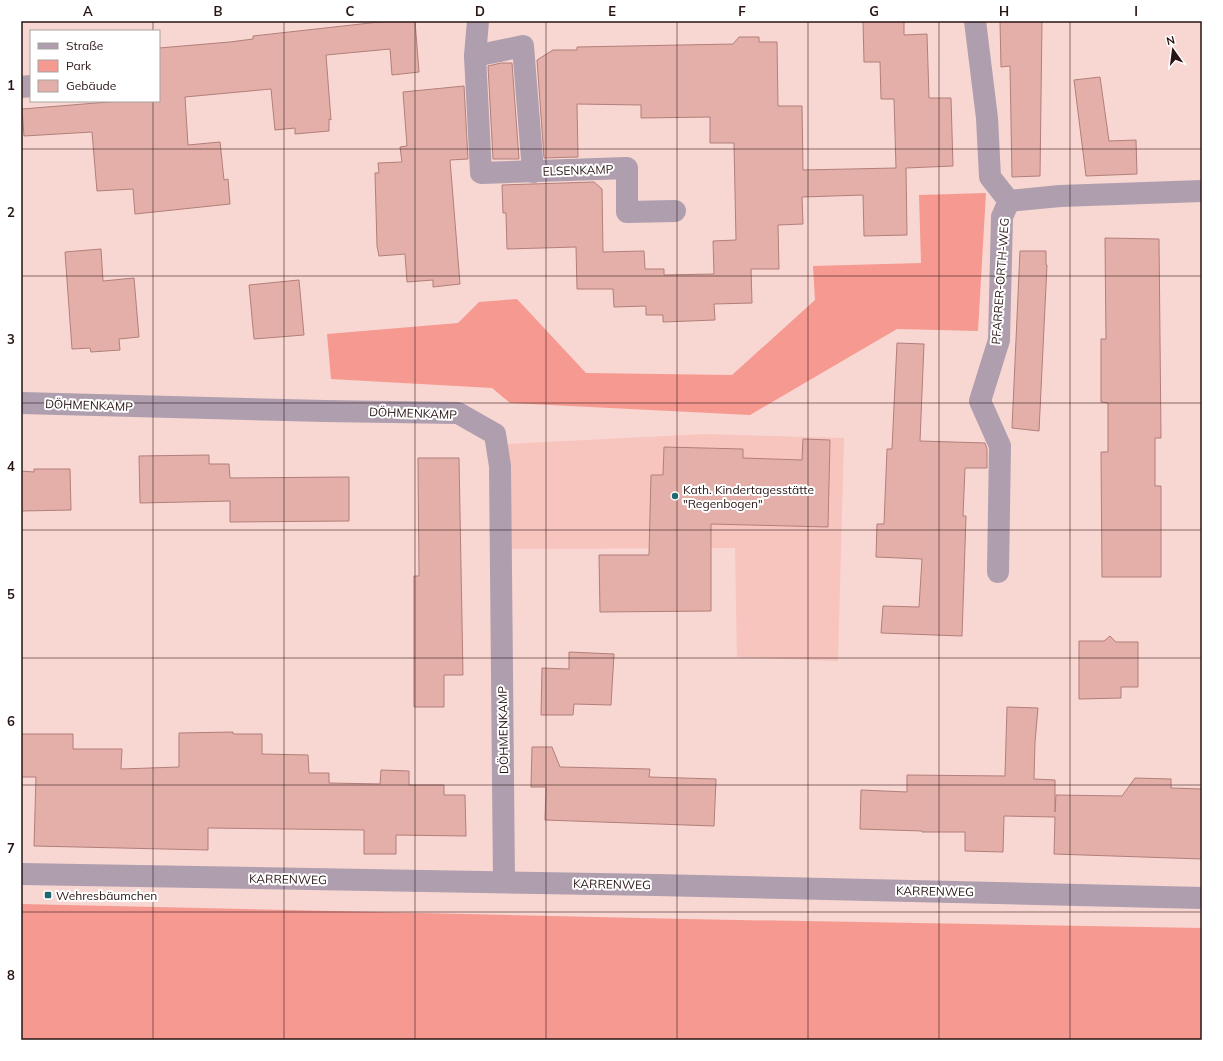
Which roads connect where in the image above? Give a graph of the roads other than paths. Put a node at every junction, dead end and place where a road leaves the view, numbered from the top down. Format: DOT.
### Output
graph roads {
  1 [pos="478,21"];
  2 [pos="975,21"];
  3 [pos="475,56"];
  4 [pos="533,172"];
  5 [pos="1202,191"];
  6 [pos="1009,201"];
  7 [pos="675,211"];
  8 [pos="21,403"];
  9 [pos="998,572"];
  10 [pos="21,874"];
  11 [pos="504,882"];
  12 [pos="1202,898"];
  1 -- 3 [label="street, ELSENKAMP"];
  2 -- 6 [label="street, PFARRER-ORTH-WEG"];
  3 -- 4 [label="street, ELSENKAMP"];
  3 -- 4 [label="street, ELSENKAMP"];
  4 -- 7 [label="street, ELSENKAMP"];
  5 -- 6 [label="street, PFARRER-ORTH-WEG"];
  6 -- 9 [label="street, PFARRER-ORTH-WEG"];
  8 -- 11 [label="street, DÖHMENKAMP"];
  10 -- 11 [label="street, KARRENWEG"];
  11 -- 12 [label="street, KARRENWEG"];
}
